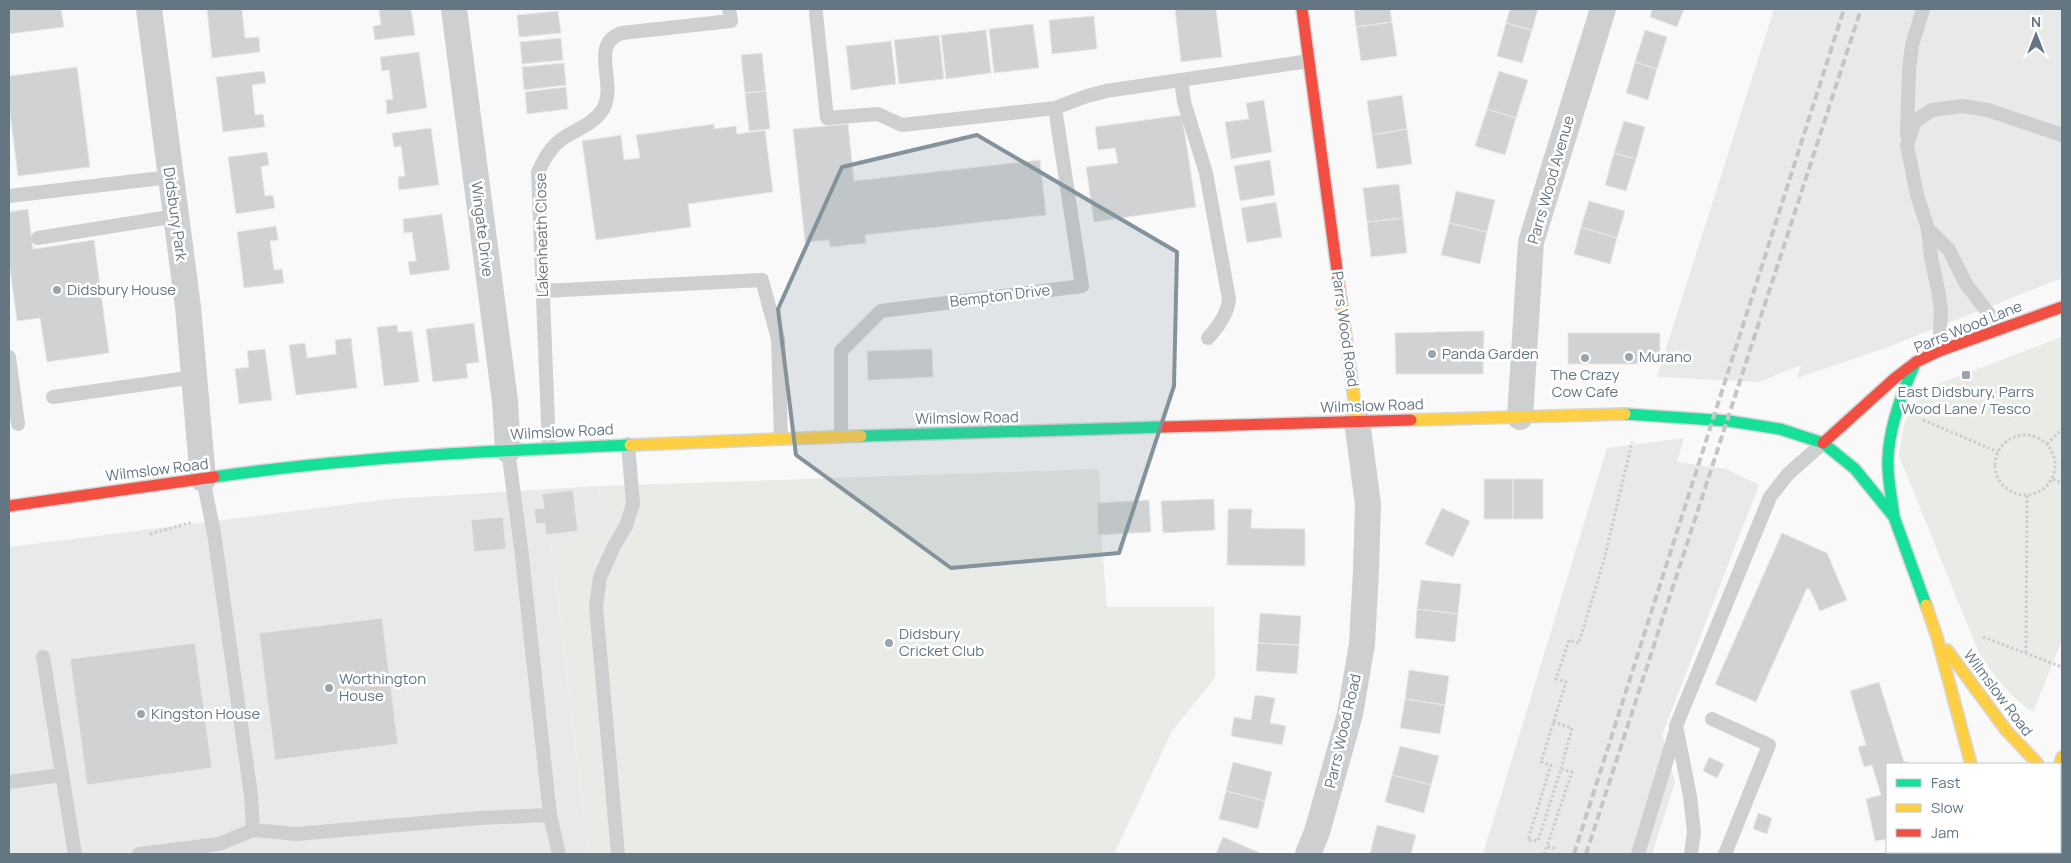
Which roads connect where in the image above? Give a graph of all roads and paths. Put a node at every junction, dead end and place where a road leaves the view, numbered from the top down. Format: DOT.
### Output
graph roads {
  1 [pos="149,9"];
  2 [pos="454,9"];
  3 [pos="729,9"];
  4 [pos="1302,9"];
  5 [pos="1603,9"];
  6 [pos="1923,9"];
  7 [pos="816,13"];
  8 [pos="1309,61"];
  9 [pos="1180,80"];
  10 [pos="1055,108"];
  11 [pos="2062,136"];
  12 [pos="1907,145"];
  13 [pos="170,178"];
  14 [pos="9,196"];
  15 [pos="176,216"];
  16 [pos="1928,229"];
  17 [pos="38,238"];
  18 [pos="543,291"];
  19 [pos="2062,307"];
  20 [pos="2000,328"];
  21 [pos="1208,338"];
  22 [pos="1939,351"];
  23 [pos="9,357"];
  24 [pos="1916,362"];
  25 [pos="195,377"];
  26 [pos="53,397"];
  27 [pos="1639,414"];
  28 [pos="1520,416"];
  29 [pos="1915,416"];
  30 [pos="1357,421"];
  31 [pos="18,424"];
  32 [pos="2062,429"];
  33 [pos="841,436"];
  34 [pos="781,438"];
  35 [pos="1823,443"];
  36 [pos="628,444"];
  37 [pos="2047,444"];
  38 [pos="549,448"];
  39 [pos="508,450"];
  40 [pos="1998,452"];
  41 [pos="2052,479"];
  42 [pos="204,480"];
  43 [pos="2062,483"];
  44 [pos="2027,495"];
  45 [pos="9,506"];
  46 [pos="1894,517"];
  47 [pos="211,518"];
  48 [pos="150,534"];
  49 [pos="1937,637"];
  50 [pos="1983,637"];
  51 [pos="2026,653"];
  52 [pos="43,657"];
  53 [pos="2062,667"];
  54 [pos="1712,719"];
  55 [pos="1553,722"];
  56 [pos="1676,726"];
  57 [pos="1970,763"];
  58 [pos="2037,763"];
  59 [pos="1561,769"];
  60 [pos="62,775"];
  61 [pos="9,782"];
  62 [pos="550,815"];
  63 [pos="253,830"];
  64 [pos="1547,846"];
  65 [pos="1555,848"];
  66 [pos="75,854"];
  67 [pos="139,854"];
  68 [pos="559,854"];
  69 [pos="618,854"];
  70 [pos="1308,854"];
  71 [pos="1544,854"];
  72 [pos="1638,854"];
  73 [pos="1691,854"];
  74 [pos="1725,854"];
  1 -- 13 [label="street, Didsbury Park"];
  2 -- 39 [label="street, Wingate Drive"];
  3 -- 18 [label="lane, Lakenheath Close"];
  4 -- 8 [label="main road, Parrs Wood Road"];
  5 -- 28 [label="street, Parrs Wood Avenue"];
  6 -- 12 [label="lane"];
  7 -- 10 [label="lane"];
  8 -- 9 [label="lane"];
  8 -- 30 [label="main road, Parrs Wood Road"];
  9 -- 10 [label="lane"];
  9 -- 21 [label="lane"];
  10 -- 33 [label="lane, Bempton Drive"];
  11 -- 12 [label="lane"];
  12 -- 16 [label="lane"];
  13 -- 14 [label="lane"];
  13 -- 15 [label="street, Didsbury Park"];
  15 -- 17 [label="lane"];
  15 -- 25 [label="street, Didsbury Park"];
  16 -- 20 [label="lane"];
  16 -- 22 [label="lane"];
  18 -- 34 [label="lane"];
  18 -- 38 [label="lane, Lakenheath Close"];
  19 -- 20 [label="main road, Parrs Wood Lane"];
  20 -- 22 [label="main road, Parrs Wood Lane"];
  22 -- 24 [label="main road, Parrs Wood Lane"];
  23 -- 31 [label="lane"];
  24 -- 35 [label="main road, Parrs Wood Lane"];
  24 -- 46 [label="main road, Wilmslow Road"];
  25 -- 26 [label="lane"];
  25 -- 42 [label="street, Didsbury Park"];
  27 -- 28 [label="main road, Wilmslow Road"];
  27 -- 35 [label="main road, Wilmslow Road"];
  27 -- 55 [label="path"];
  28 -- 30 [label="main road, Wilmslow Road"];
  29 -- 40 [label="path"];
  30 -- 33 [label="main road, Wilmslow Road"];
  30 -- 70 [label="street, Parrs Wood Road"];
  32 -- 37 [label="path"];
  33 -- 34 [label="main road, Wilmslow Road"];
  34 -- 36 [label="main road, Wilmslow Road"];
  35 -- 46 [label="main road, Wilmslow Road"];
  35 -- 56 [label="lane"];
  36 -- 38 [label="main road, Wilmslow Road"];
  36 -- 69 [label="lane"];
  37 -- 40 [label="path"];
  37 -- 41 [label="path"];
  38 -- 39 [label="main road, Wilmslow Road"];
  39 -- 42 [label="main road, Wilmslow Road"];
  39 -- 62 [label="lane"];
  40 -- 44 [label="path"];
  41 -- 43 [label="path"];
  41 -- 44 [label="path"];
  42 -- 45 [label="main road, Wilmslow Road"];
  42 -- 47 [label="lane"];
  44 -- 51 [label="path"];
  46 -- 49 [label="main road, Wilmslow Road"];
  47 -- 48 [label="path"];
  47 -- 63 [label="lane"];
  49 -- 57 [label="main road, Wilmslow Road"];
  49 -- 58 [label="main road, Wilmslow Road"];
  50 -- 51 [label="path"];
  51 -- 53 [label="path"];
  52 -- 60 [label="lane"];
  54 -- 74 [label="lane"];
  55 -- 59 [label="path"];
  55 -- 59 [label="path"];
  56 -- 72 [label="lane"];
  56 -- 73 [label="lane"];
  59 -- 64 [label="path"];
  60 -- 61 [label="lane"];
  60 -- 66 [label="lane"];
  62 -- 63 [label="lane"];
  62 -- 68 [label="lane"];
  63 -- 67 [label="lane"];
  64 -- 65 [label="path"];
  64 -- 71 [label="path"];
}
